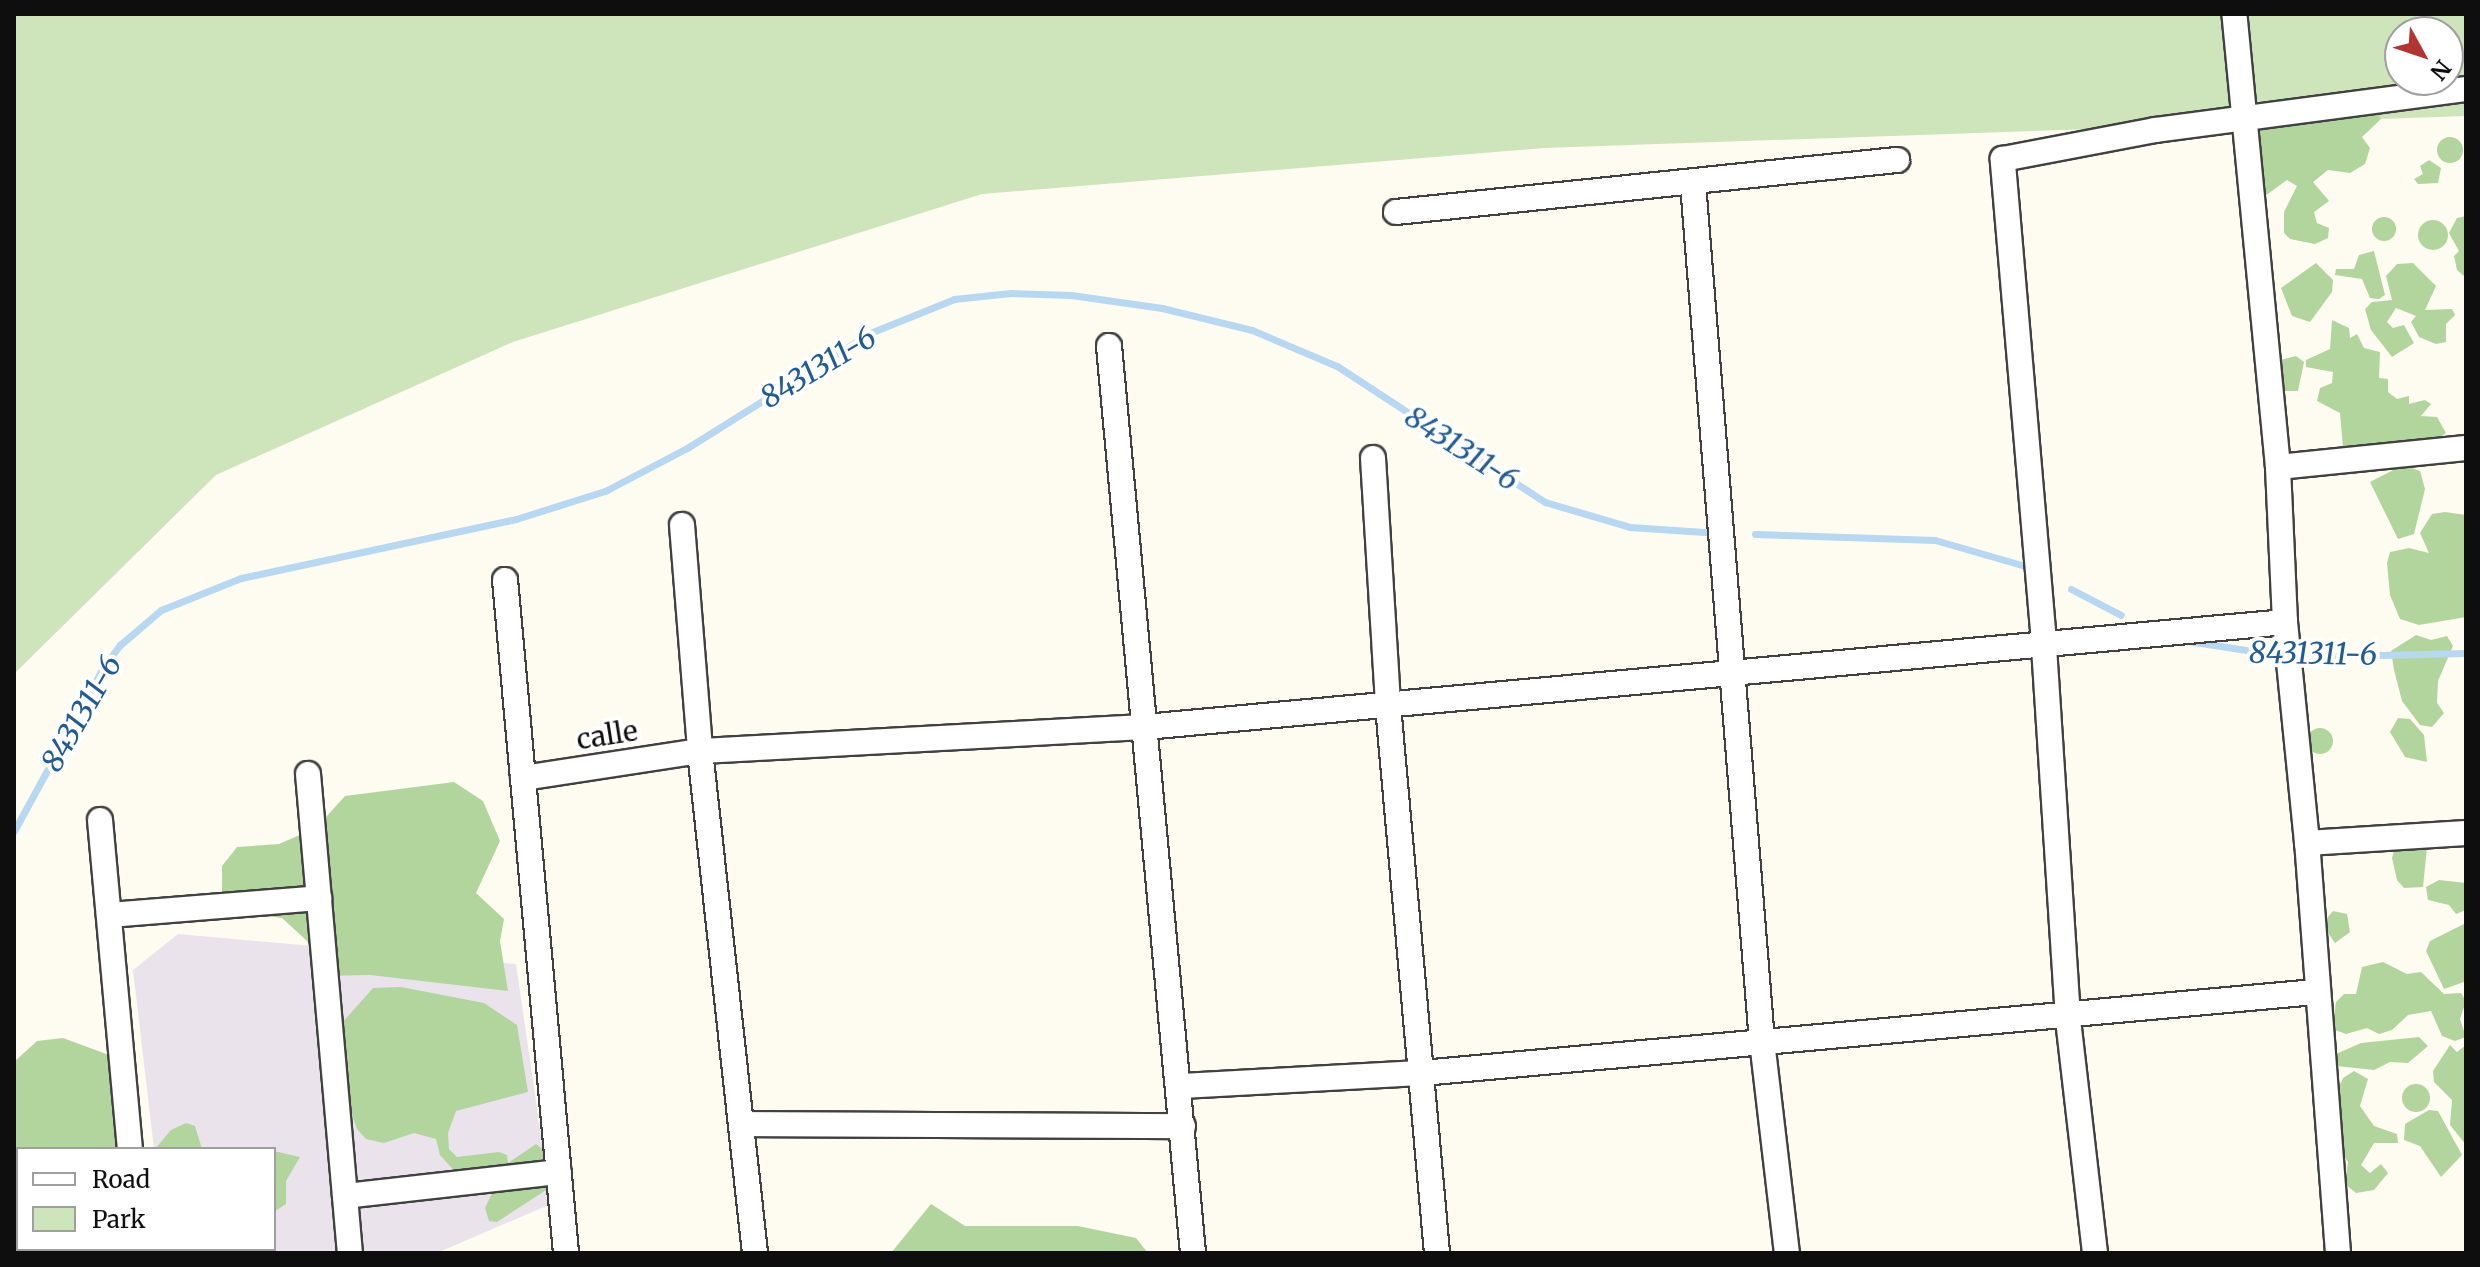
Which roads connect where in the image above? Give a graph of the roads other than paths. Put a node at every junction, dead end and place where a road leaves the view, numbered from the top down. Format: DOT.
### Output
graph roads {
  1 [pos="2234,14"];
  2 [pos="2466,89"];
  3 [pos="2242,118"];
  4 [pos="1897,160"];
  5 [pos="1693,184"];
  6 [pos="1396,212"];
  7 [pos="1109,346"];
  8 [pos="2466,448"];
  9 [pos="1373,458"];
  10 [pos="2278,467"];
  11 [pos="682,525"];
  12 [pos="505,580"];
  13 [pos="2285,622"];
  14 [pos="2044,642"];
  15 [pos="1734,674"];
  16 [pos="1388,706"];
  17 [pos="1145,727"];
  18 [pos="700,751"];
  19 [pos="308,774"];
  20 [pos="523,778"];
  21 [pos="100,820"];
  22 [pos="2466,833"];
  23 [pos="2307,843"];
  24 [pos="319,898"];
  25 [pos="109,915"];
  26 [pos="2315,992"];
  27 [pos="2068,1018"];
  28 [pos="1762,1041"];
  29 [pos="1422,1073"];
  30 [pos="1180,1086"];
  31 [pos="742,1124"];
  32 [pos="1183,1126"];
  33 [pos="130,1147"];
  34 [pos="559,1172"];
  35 [pos="345,1196"];
  36 [pos="350,1253"];
  37 [pos="566,1253"];
  38 [pos="755,1253"];
  39 [pos="1193,1253"];
  40 [pos="1437,1253"];
  41 [pos="1787,1253"];
  42 [pos="2095,1253"];
  43 [pos="2338,1253"];
  1 -- 3 [label="street"];
  2 -- 3 [label="street"];
  3 -- 10 [label="street"];
  3 -- 14 [label="street"];
  4 -- 5 [label="street"];
  5 -- 6 [label="street"];
  5 -- 15 [label="street"];
  7 -- 17 [label="street"];
  8 -- 10 [label="street"];
  9 -- 16 [label="street"];
  10 -- 13 [label="street"];
  11 -- 18 [label="street"];
  12 -- 20 [label="street"];
  13 -- 14 [label="street, calle"];
  13 -- 23 [label="street"];
  14 -- 15 [label="street, calle"];
  14 -- 27 [label="street"];
  15 -- 16 [label="street, calle"];
  15 -- 28 [label="street"];
  16 -- 17 [label="street, calle"];
  16 -- 29 [label="street"];
  17 -- 18 [label="street, calle"];
  17 -- 30 [label="street"];
  18 -- 20 [label="street, calle"];
  18 -- 31 [label="street"];
  19 -- 24 [label="street"];
  20 -- 34 [label="street"];
  21 -- 25 [label="street"];
  22 -- 23 [label="street"];
  23 -- 26 [label="street"];
  24 -- 25 [label="street"];
  24 -- 35 [label="street"];
  25 -- 33 [label="street"];
  26 -- 27 [label="street"];
  26 -- 43 [label="street"];
  27 -- 28 [label="street"];
  27 -- 42 [label="street"];
  28 -- 29 [label="street"];
  28 -- 41 [label="street"];
  29 -- 30 [label="street"];
  29 -- 40 [label="street"];
  30 -- 32 [label="street"];
  31 -- 32 [label="street"];
  31 -- 38 [label="street"];
  32 -- 39 [label="street"];
  34 -- 35 [label="street"];
  34 -- 37 [label="street"];
  35 -- 36 [label="street"];
}
